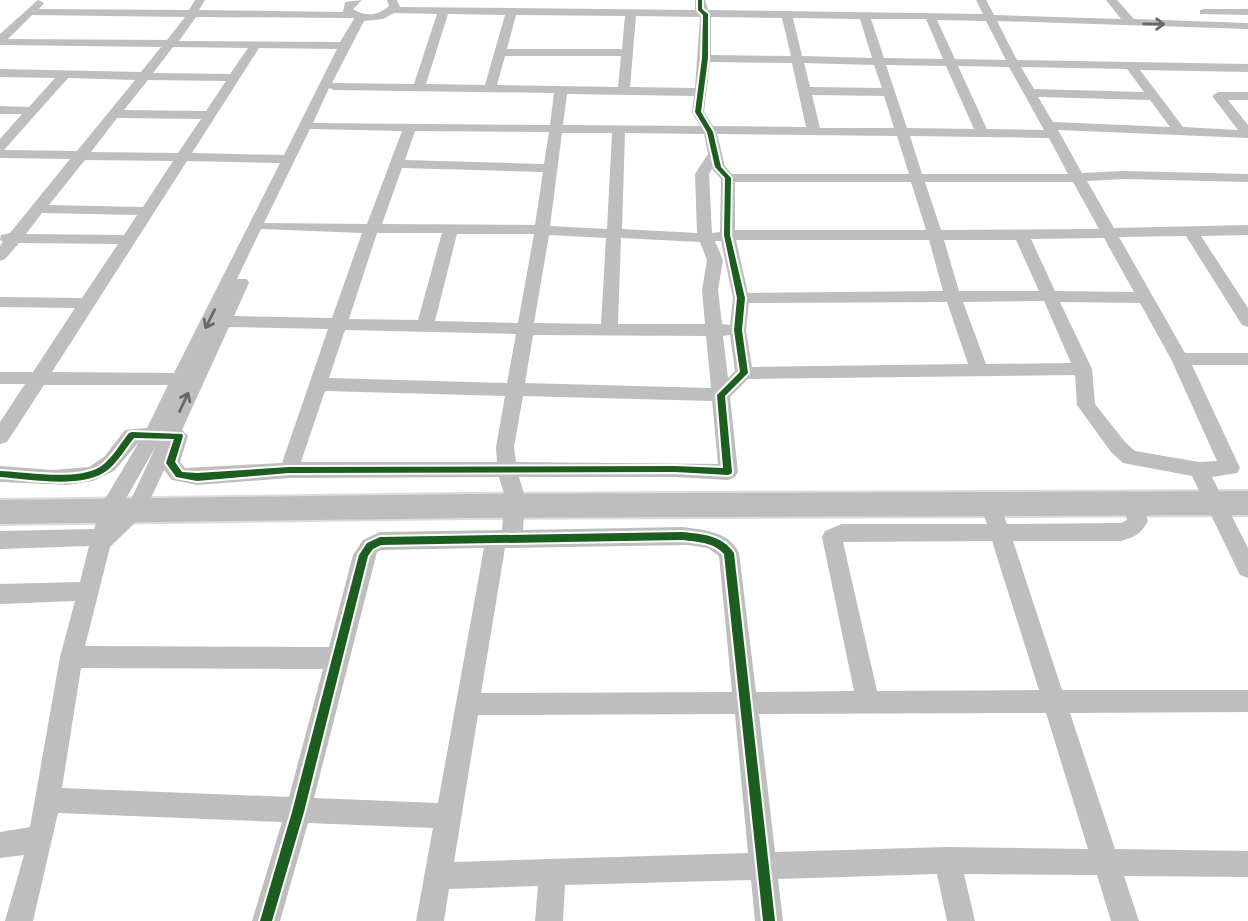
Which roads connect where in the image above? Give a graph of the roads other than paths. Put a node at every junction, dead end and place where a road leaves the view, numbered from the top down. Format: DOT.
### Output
graph roads {
  1 [pos="43,0"];
  2 [pos="200,0"];
  3 [pos="357,0"];
  4 [pos="981,0"];
  5 [pos="1111,0"];
  6 [pos="652,4"];
  7 [pos="393,5"];
  8 [pos="446,5"];
  9 [pos="825,6"];
  10 [pos="702,8"];
  11 [pos="1121,11"];
  12 [pos="30,12"];
  13 [pos="511,12"];
  14 [pos="1248,12"];
  15 [pos="192,13"];
  16 [pos="631,13"];
  17 [pos="787,15"];
  18 [pos="864,15"];
  19 [pos="988,15"];
  20 [pos="930,16"];
  21 [pos="362,17"];
  22 [pos="1131,23"];
  23 [pos="1248,26"];
  24 [pos="0,41"];
  25 [pos="169,44"];
  26 [pos="255,46"];
  27 [pos="344,46"];
  28 [pos="498,52"];
  29 [pos="626,53"];
  30 [pos="705,58"];
  31 [pos="796,59"];
  32 [pos="878,61"];
  33 [pos="950,63"];
  34 [pos="1013,63"];
  35 [pos="1130,65"];
  36 [pos="1248,68"];
  37 [pos="0,74"];
  38 [pos="63,76"];
  39 [pos="143,77"];
  40 [pos="234,78"];
  41 [pos="1206,81"];
  42 [pos="334,86"];
  43 [pos="419,87"];
  44 [pos="490,88"];
  45 [pos="561,90"];
  46 [pos="624,90"];
  47 [pos="804,91"];
  48 [pos="700,92"];
  49 [pos="888,92"];
  50 [pos="1030,93"];
  51 [pos="1152,96"];
  52 [pos="1248,96"];
  53 [pos="0,110"];
  54 [pos="33,111"];
  55 [pos="113,114"];
  56 [pos="208,115"];
  57 [pos="315,126"];
  58 [pos="410,127"];
  59 [pos="556,129"];
  60 [pos="1178,129"];
  61 [pos="1051,130"];
  62 [pos="620,131"];
  63 [pos="710,132"];
  64 [pos="814,132"];
  65 [pos="982,132"];
  66 [pos="903,133"];
  67 [pos="1248,133"];
  68 [pos="0,147"];
  69 [pos="0,154"];
  70 [pos="714,156"];
  71 [pos="77,157"];
  72 [pos="180,159"];
  73 [pos="287,159"];
  74 [pos="398,164"];
  75 [pos="551,168"];
  76 [pos="1077,176"];
  77 [pos="727,178"];
  78 [pos="1248,178"];
  79 [pos="918,179"];
  80 [pos="37,209"];
  81 [pos="147,211"];
  82 [pos="267,227"];
  83 [pos="371,229"];
  84 [pos="450,230"];
  85 [pos="542,230"];
  86 [pos="1248,230"];
  87 [pos="1191,232"];
  88 [pos="613,233"];
  89 [pos="1109,233"];
  90 [pos="935,234"];
  91 [pos="727,235"];
  92 [pos="1021,235"];
  93 [pos="7,238"];
  94 [pos="708,238"];
  95 [pos="128,240"];
  96 [pos="0,256"];
  97 [pos="1050,296"];
  98 [pos="953,297"];
  99 [pos="741,298"];
  100 [pos="1144,298"];
  101 [pos="0,302"];
  102 [pos="89,303"];
  103 [pos="225,321"];
  104 [pos="1248,321"];
  105 [pos="340,323"];
  106 [pos="425,326"];
  107 [pos="526,329"];
  108 [pos="609,330"];
  109 [pos="714,330"];
  110 [pos="738,330"];
  111 [pos="1180,359"];
  112 [pos="1248,359"];
  113 [pos="1083,369"];
  114 [pos="979,370"];
  115 [pos="744,373"];
  116 [pos="0,378"];
  117 [pos="40,379"];
  118 [pos="180,379"];
  119 [pos="319,384"];
  120 [pos="517,388"];
  121 [pos="721,395"];
  122 [pos="160,436"];
  123 [pos="0,437"];
  124 [pos="289,470"];
  125 [pos="0,474"];
  126 [pos="1208,488"];
  127 [pos="512,489"];
  128 [pos="1248,489"];
  129 [pos="0,498"];
  130 [pos="1248,503"];
  131 [pos="0,512"];
  132 [pos="116,516"];
  133 [pos="996,520"];
  134 [pos="0,540"];
  135 [pos="504,540"];
  136 [pos="1248,569"];
  137 [pos="88,591"];
  138 [pos="0,594"];
  139 [pos="71,657"];
  140 [pos="339,658"];
  141 [pos="1054,701"];
  142 [pos="1248,701"];
  143 [pos="868,702"];
  144 [pos="746,703"];
  145 [pos="468,704"];
  146 [pos="46,800"];
  147 [pos="298,812"];
  148 [pos="448,816"];
  149 [pos="41,839"];
  150 [pos="0,845"];
  151 [pos="947,860"];
  152 [pos="1106,862"];
  153 [pos="1248,864"];
  154 [pos="763,866"];
  155 [pos="552,873"];
  156 [pos="438,876"];
  157 [pos="19,921"];
  158 [pos="266,921"];
  159 [pos="430,921"];
  160 [pos="549,921"];
  161 [pos="769,921"];
  162 [pos="961,921"];
  163 [pos="1125,921"];
  1 -- 12 [label="street"];
  2 -- 15 [label="street"];
  3 -- 21 [label="street"];
  4 -- 19 [label="street"];
  5 -- 11 [label="street"];
  6 -- 8 [label="street"];
  6 -- 10 [label="street"];
  7 -- 8 [label="street"];
  7 -- 21 [label="street"];
  8 -- 13 [label="street"];
  8 -- 43 [label="street"];
  9 -- 10 [label="street"];
  9 -- 19 [label="street"];
  10 -- 16 [label="street"];
  10 -- 17 [label="street"];
  10 -- 30 [label="street"];
  11 -- 14 [label="street"];
  11 -- 19 [label="street"];
  11 -- 22 [label="street"];
  12 -- 15 [label="street"];
  12 -- 24 [label="street"];
  13 -- 16 [label="street"];
  13 -- 28 [label="street"];
  15 -- 21 [label="street"];
  15 -- 25 [label="street"];
  16 -- 29 [label="street"];
  17 -- 18 [label="street"];
  17 -- 31 [label="street"];
  18 -- 20 [label="street"];
  18 -- 32 [label="street"];
  19 -- 20 [label="street"];
  19 -- 22 [label="street"];
  19 -- 34 [label="street"];
  20 -- 33 [label="street"];
  21 -- 27 [label="street"];
  21 -- 42 [label="street"];
  22 -- 23 [label="street, one-way"];
  24 -- 25 [label="street"];
  25 -- 26 [label="street"];
  25 -- 39 [label="street"];
  26 -- 27 [label="street"];
  26 -- 40 [label="street"];
  27 -- 73 [label="street"];
  28 -- 29 [label="street"];
  28 -- 44 [label="street"];
  29 -- 46 [label="street"];
  30 -- 31 [label="street"];
  30 -- 48 [label="street"];
  31 -- 32 [label="street"];
  31 -- 47 [label="street"];
  32 -- 33 [label="street"];
  32 -- 49 [label="street"];
  33 -- 34 [label="street"];
  33 -- 65 [label="street"];
  34 -- 35 [label="street"];
  34 -- 50 [label="street"];
  35 -- 41 [label="street"];
  35 -- 51 [label="street"];
  36 -- 41 [label="street"];
  37 -- 38 [label="street"];
  38 -- 39 [label="street"];
  38 -- 54 [label="street"];
  39 -- 40 [label="street"];
  39 -- 55 [label="street"];
  40 -- 56 [label="street"];
  41 -- 52 [label="street"];
  41 -- 67 [label="street"];
  42 -- 43 [label="street"];
  42 -- 57 [label="street"];
  43 -- 44 [label="street"];
  44 -- 45 [label="street"];
  45 -- 46 [label="street"];
  45 -- 59 [label="street"];
  46 -- 48 [label="street"];
  47 -- 49 [label="street"];
  47 -- 64 [label="street"];
  48 -- 63 [label="street"];
  49 -- 66 [label="street"];
  50 -- 51 [label="street"];
  50 -- 61 [label="street"];
  51 -- 60 [label="street"];
  53 -- 54 [label="street"];
  54 -- 68 [label="street"];
  55 -- 56 [label="street"];
  55 -- 71 [label="street"];
  56 -- 72 [label="street"];
  57 -- 58 [label="street"];
  57 -- 82 [label="street"];
  58 -- 59 [label="street"];
  58 -- 74 [label="street"];
  59 -- 62 [label="street"];
  59 -- 75 [label="street"];
  60 -- 61 [label="street"];
  60 -- 67 [label="street"];
  61 -- 65 [label="street"];
  61 -- 76 [label="street"];
  62 -- 63 [label="street"];
  62 -- 88 [label="street"];
  63 -- 64 [label="street"];
  63 -- 70 [label="street"];
  64 -- 66 [label="street"];
  65 -- 66 [label="street"];
  66 -- 79 [label="street"];
  69 -- 71 [label="street"];
  70 -- 77 [label="street"];
  70 -- 94 [label="street"];
  71 -- 72 [label="street"];
  71 -- 80 [label="street"];
  72 -- 73 [label="street"];
  72 -- 81 [label="street"];
  73 -- 118 [label="street, one-way"];
  74 -- 75 [label="street"];
  74 -- 83 [label="street"];
  75 -- 85 [label="street"];
  76 -- 78 [label="street"];
  76 -- 79 [label="street"];
  76 -- 89 [label="street"];
  77 -- 79 [label="street"];
  77 -- 91 [label="street"];
  79 -- 90 [label="street"];
  80 -- 81 [label="street"];
  80 -- 93 [label="street"];
  81 -- 95 [label="street"];
  82 -- 83 [label="street"];
  82 -- 103 [label="street"];
  83 -- 84 [label="street"];
  83 -- 105 [label="street"];
  84 -- 85 [label="street"];
  84 -- 106 [label="street"];
  85 -- 88 [label="street"];
  85 -- 107 [label="street"];
  86 -- 87 [label="street"];
  87 -- 89 [label="street"];
  87 -- 104 [label="street"];
  88 -- 94 [label="street"];
  88 -- 108 [label="street"];
  89 -- 92 [label="street"];
  89 -- 100 [label="street"];
  90 -- 91 [label="street"];
  90 -- 92 [label="street"];
  90 -- 98 [label="street"];
  91 -- 94 [label="street"];
  91 -- 99 [label="street"];
  92 -- 97 [label="street"];
  93 -- 95 [label="street"];
  93 -- 96 [label="street"];
  94 -- 109 [label="street"];
  95 -- 102 [label="street"];
  97 -- 98 [label="street"];
  97 -- 100 [label="street"];
  97 -- 113 [label="street"];
  98 -- 99 [label="street"];
  98 -- 114 [label="street"];
  99 -- 110 [label="street"];
  100 -- 111 [label="street"];
  101 -- 102 [label="street"];
  102 -- 117 [label="street"];
  103 -- 105 [label="street"];
  122 -- 103 [label="street, one-way"];
  105 -- 106 [label="street"];
  105 -- 119 [label="street"];
  106 -- 107 [label="street"];
  107 -- 108 [label="street"];
  107 -- 120 [label="street"];
  108 -- 109 [label="street"];
  109 -- 110 [label="street"];
  109 -- 121 [label="street"];
  110 -- 115 [label="street"];
  111 -- 112 [label="street"];
  111 -- 126 [label="street"];
  113 -- 114 [label="street"];
  113 -- 126 [label="street"];
  114 -- 115 [label="street"];
  115 -- 121 [label="street"];
  116 -- 117 [label="street"];
  117 -- 118 [label="street"];
  117 -- 123 [label="street"];
  118 -- 122 [label="street"];
  119 -- 120 [label="street"];
  119 -- 124 [label="street"];
  120 -- 121 [label="street"];
  120 -- 127 [label="street"];
  121 -- 127 [label="street"];
  122 -- 124 [label="street"];
  122 -- 125 [label="street"];
  122 -- 132 [label="street"];
  122 -- 132 [label="street"];
  124 -- 127 [label="street"];
  126 -- 127 [label="highway"];
  126 -- 128 [label="highway"];
  126 -- 130 [label="highway"];
  126 -- 133 [label="highway"];
  126 -- 136 [label="street"];
  127 -- 132 [label="highway"];
  127 -- 133 [label="highway"];
  127 -- 135 [label="street"];
  129 -- 132 [label="highway"];
  131 -- 132 [label="highway"];
  132 -- 134 [label="street"];
  132 -- 137 [label="street"];
  133 -- 141 [label="street"];
  133 -- 143 [label="street"];
  135 -- 140 [label="street"];
  135 -- 144 [label="street"];
  135 -- 145 [label="street"];
  137 -- 138 [label="street"];
  137 -- 139 [label="street"];
  139 -- 140 [label="street"];
  139 -- 146 [label="street"];
  140 -- 147 [label="street"];
  141 -- 142 [label="street"];
  141 -- 143 [label="street"];
  141 -- 152 [label="street"];
  143 -- 144 [label="street"];
  144 -- 145 [label="street"];
  144 -- 154 [label="street"];
  145 -- 148 [label="street"];
  146 -- 147 [label="street"];
  146 -- 149 [label="street"];
  147 -- 148 [label="street"];
  147 -- 158 [label="street"];
  148 -- 156 [label="street"];
  149 -- 150 [label="street"];
  149 -- 157 [label="street"];
  151 -- 152 [label="street"];
  151 -- 154 [label="street"];
  151 -- 162 [label="street"];
  152 -- 153 [label="street"];
  152 -- 163 [label="street"];
  154 -- 155 [label="street"];
  154 -- 161 [label="street"];
  155 -- 156 [label="street"];
  155 -- 160 [label="street"];
  156 -- 159 [label="street"];
}
